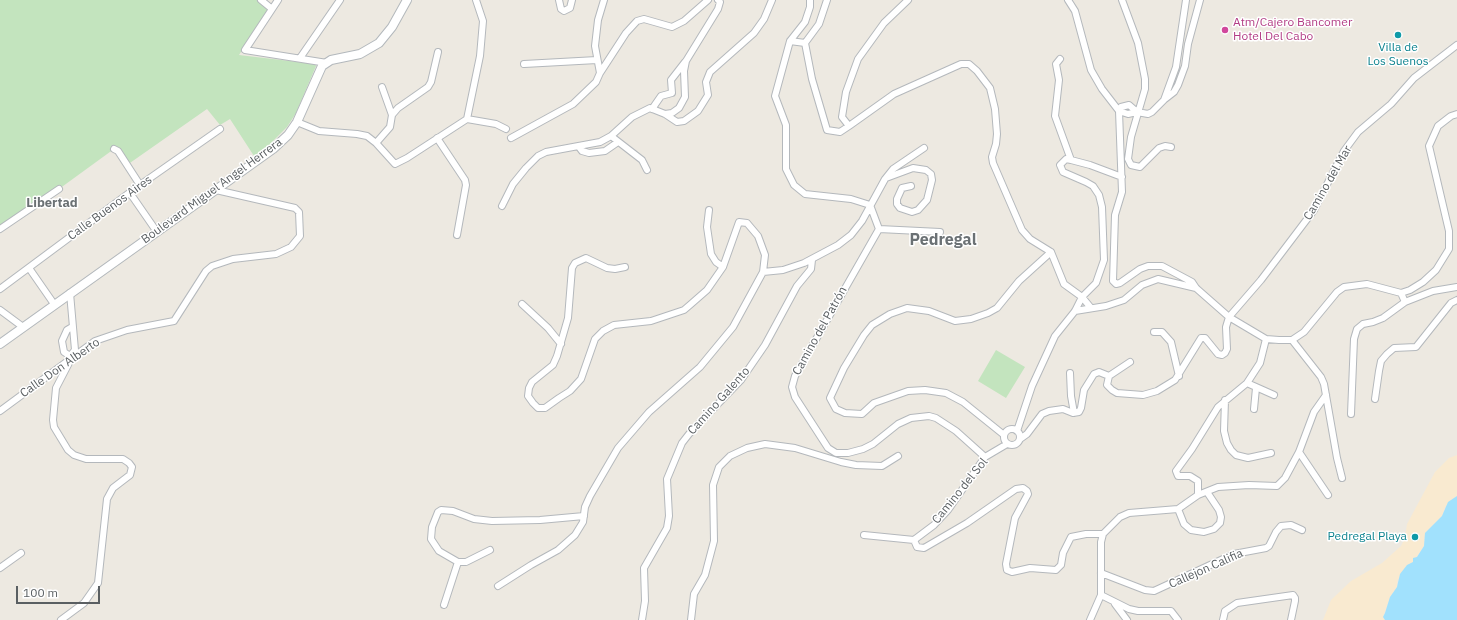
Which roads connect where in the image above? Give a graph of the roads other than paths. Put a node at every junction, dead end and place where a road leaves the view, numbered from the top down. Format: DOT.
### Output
graph roads {
  1 [pos="261,0"];
  2 [pos="278,0"];
  3 [pos="340,0"];
  4 [pos="407,0"];
  5 [pos="476,0"];
  6 [pos="559,0"];
  7 [pos="572,0"];
  8 [pos="604,0"];
  9 [pos="708,0"];
  10 [pos="718,0"];
  11 [pos="772,0"];
  12 [pos="810,0"];
  13 [pos="827,0"];
  14 [pos="908,0"];
  15 [pos="1068,0"];
  16 [pos="1122,0"];
  17 [pos="1186,0"];
  18 [pos="1200,0"];
  19 [pos="272,8"];
  20 [pos="790,41"];
  21 [pos="805,43"];
  22 [pos="1457,45"];
  23 [pos="438,52"];
  24 [pos="300,58"];
  25 [pos="1060,58"];
  26 [pos="597,60"];
  27 [pos="686,61"];
  28 [pos="327,62"];
  29 [pos="524,64"];
  30 [pos="600,73"];
  31 [pos="382,87"];
  32 [pos="1164,100"];
  33 [pos="652,109"];
  34 [pos="1119,111"];
  35 [pos="1137,112"];
  36 [pos="664,114"];
  37 [pos="1457,114"];
  38 [pos="392,115"];
  39 [pos="467,118"];
  40 [pos="297,122"];
  41 [pos="849,126"];
  42 [pos="220,129"];
  43 [pos="506,129"];
  44 [pos="611,136"];
  45 [pos="437,138"];
  46 [pos="511,138"];
  47 [pos="618,142"];
  48 [pos="376,143"];
  49 [pos="578,147"];
  50 [pos="1171,147"];
  51 [pos="924,148"];
  52 [pos="114,149"];
  53 [pos="1071,160"];
  54 [pos="648,170"];
  55 [pos="1122,177"];
  56 [pos="885,179"];
  57 [pos="140,185"];
  58 [pos="912,186"];
  59 [pos="59,190"];
  60 [pos="216,190"];
  61 [pos="130,193"];
  62 [pos="870,205"];
  63 [pos="502,206"];
  64 [pos="709,210"];
  65 [pos="1,227"];
  66 [pos="879,229"];
  67 [pos="157,232"];
  68 [pos="940,232"];
  69 [pos="457,235"];
  70 [pos="1051,252"];
  71 [pos="812,260"];
  72 [pos="625,267"];
  73 [pos="723,267"];
  74 [pos="29,268"];
  75 [pos="763,272"];
  76 [pos="1457,287"];
  77 [pos="1196,288"];
  78 [pos="0,289"];
  79 [pos="70,293"];
  80 [pos="1401,293"];
  81 [pos="1082,297"];
  82 [pos="1457,300"];
  83 [pos="1405,302"];
  84 [pos="54,304"];
  85 [pos="522,304"];
  86 [pos="1091,308"];
  87 [pos="0,310"];
  88 [pos="1075,311"];
  89 [pos="1229,317"];
  90 [pos="23,327"];
  91 [pos="72,327"];
  92 [pos="1154,332"];
  93 [pos="1266,339"];
  94 [pos="1292,340"];
  95 [pos="0,344"];
  96 [pos="562,344"];
  97 [pos="70,359"];
  98 [pos="1130,362"];
  99 [pos="1070,373"];
  100 [pos="1109,376"];
  101 [pos="1179,376"];
  102 [pos="1247,383"];
  103 [pos="1256,388"];
  104 [pos="1274,395"];
  105 [pos="1326,395"];
  106 [pos="1375,399"];
  107 [pos="1225,400"];
  108 [pos="1254,409"];
  109 [pos="0,411"];
  110 [pos="1074,413"];
  111 [pos="1351,414"];
  112 [pos="1017,431"];
  113 [pos="1004,435"];
  114 [pos="1020,439"];
  115 [pos="1007,444"];
  116 [pos="1299,452"];
  117 [pos="836,453"];
  118 [pos="1271,453"];
  119 [pos="898,456"];
  120 [pos="826,457"];
  121 [pos="985,458"];
  122 [pos="1342,478"];
  123 [pos="1207,492"];
  124 [pos="1198,495"];
  125 [pos="1328,496"];
  126 [pos="1178,509"];
  127 [pos="584,516"];
  128 [pos="1302,530"];
  129 [pos="1103,534"];
  130 [pos="864,535"];
  131 [pos="914,540"];
  132 [pos="490,550"];
  133 [pos="22,553"];
  134 [pos="458,562"];
  135 [pos="0,568"];
  136 [pos="1101,573"];
  137 [pos="498,586"];
  138 [pos="1102,594"];
  139 [pos="1114,602"];
  140 [pos="444,605"];
  141 [pos="61,620"];
  142 [pos="642,620"];
  143 [pos="691,620"];
  144 [pos="1090,620"];
  145 [pos="1127,620"];
  146 [pos="1178,620"];
  147 [pos="1222,620"];
  148 [pos="1291,620"];
  1 -- 19 [label="street"];
  2 -- 19 [label="street"];
  3 -- 24 [label="street"];
  4 -- 28 [label="street"];
  5 -- 39 [label="street"];
  6 -- 7 [label="street"];
  8 -- 26 [label="street"];
  9 -- 30 [label="street"];
  10 -- 27 [label="street"];
  11 -- 36 [label="street"];
  12 -- 20 [label="street"];
  13 -- 21 [label="street"];
  14 -- 41 [label="street"];
  15 -- 34 [label="street"];
  16 -- 35 [label="street"];
  17 -- 32 [label="street"];
  18 -- 32 [label="street"];
  19 -- 24 [label="street"];
  20 -- 21 [label="street"];
  20 -- 62 [label="street"];
  21 -- 41 [label="street"];
  22 -- 89 [label="street, Camino del Mar"];
  23 -- 38 [label="street"];
  24 -- 28 [label="street"];
  25 -- 53 [label="street"];
  26 -- 29 [label="street"];
  26 -- 30 [label="street"];
  27 -- 33 [label="street"];
  27 -- 36 [label="street"];
  28 -- 40 [label="street, Boulevard Miguel Angel Herrera"];
  30 -- 46 [label="street"];
  31 -- 38 [label="street"];
  32 -- 35 [label="street"];
  33 -- 36 [label="street"];
  33 -- 44 [label="street"];
  34 -- 35 [label="street"];
  34 -- 55 [label="street"];
  35 -- 50 [label="street"];
  37 -- 80 [label="street"];
  38 -- 48 [label="street"];
  39 -- 43 [label="street"];
  39 -- 45 [label="street"];
  40 -- 48 [label="street"];
  40 -- 60 [label="street, Boulevard Miguel Angel Herrera"];
  41 -- 70 [label="street"];
  42 -- 57 [label="street, Calle Buenos Aires"];
  44 -- 47 [label="street"];
  44 -- 49 [label="street"];
  45 -- 48 [label="street"];
  45 -- 69 [label="street"];
  47 -- 49 [label="street"];
  47 -- 54 [label="street"];
  49 -- 63 [label="street"];
  51 -- 56 [label="street"];
  52 -- 57 [label="street"];
  53 -- 55 [label="street"];
  53 -- 81 [label="street"];
  55 -- 77 [label="street"];
  56 -- 58 [label="street"];
  56 -- 62 [label="street"];
  57 -- 61 [label="street, Calle Buenos Aires"];
  59 -- 65 [label="street"];
  60 -- 67 [label="street, Boulevard Miguel Angel Herrera"];
  60 -- 97 [label="street, Calle Don Alberto"];
  61 -- 67 [label="street"];
  61 -- 74 [label="street, Calle Buenos Aires"];
  62 -- 66 [label="street"];
  62 -- 71 [label="street"];
  64 -- 73 [label="street"];
  66 -- 68 [label="street"];
  66 -- 117 [label="street, Camino del Patrón"];
  67 -- 79 [label="street, Boulevard Miguel Angel Herrera"];
  70 -- 81 [label="street"];
  70 -- 113 [label="street"];
  71 -- 75 [label="street"];
  71 -- 142 [label="street, Camino Galento"];
  72 -- 96 [label="street"];
  73 -- 75 [label="street"];
  73 -- 96 [label="street"];
  74 -- 78 [label="street, Calle Buenos Aires"];
  74 -- 84 [label="street"];
  75 -- 127 [label="street"];
  76 -- 83 [label="street"];
  77 -- 86 [label="street"];
  77 -- 89 [label="street"];
  79 -- 84 [label="street, Boulevard Miguel Angel Herrera"];
  79 -- 91 [label="street"];
  80 -- 83 [label="street"];
  80 -- 94 [label="street"];
  81 -- 86 [label="street"];
  81 -- 88 [label="street"];
  82 -- 106 [label="street"];
  83 -- 111 [label="street"];
  84 -- 90 [label="street, Boulevard Miguel Angel Herrera"];
  85 -- 96 [label="street"];
  86 -- 88 [label="street"];
  87 -- 90 [label="street"];
  88 -- 112 [label="street"];
  89 -- 93 [label="street"];
  89 -- 101 [label="street"];
  90 -- 95 [label="street, Boulevard Miguel Angel Herrera"];
  91 -- 97 [label="street"];
  91 -- 97 [label="street"];
  92 -- 101 [label="street"];
  93 -- 94 [label="street"];
  93 -- 102 [label="street"];
  94 -- 105 [label="street"];
  97 -- 109 [label="street, Calle Don Alberto"];
  97 -- 141 [label="street"];
  98 -- 100 [label="street"];
  99 -- 110 [label="street"];
  100 -- 101 [label="street"];
  100 -- 110 [label="street"];
  102 -- 103 [label="street"];
  102 -- 107 [label="street"];
  103 -- 104 [label="street"];
  103 -- 108 [label="street"];
  105 -- 116 [label="street"];
  105 -- 122 [label="street"];
  107 -- 118 [label="street"];
  107 -- 124 [label="street"];
  110 -- 114 [label="street"];
  112 -- 113 [label="street"];
  112 -- 114 [label="street"];
  113 -- 115 [label="street"];
  114 -- 115 [label="street"];
  115 -- 121 [label="street, Camino del Sol"];
  116 -- 123 [label="street"];
  116 -- 125 [label="street"];
  117 -- 120 [label="street"];
  117 -- 121 [label="street"];
  119 -- 120 [label="street"];
  120 -- 143 [label="street"];
  121 -- 131 [label="street, Camino del Sol"];
  123 -- 124 [label="street"];
  123 -- 126 [label="street"];
  124 -- 126 [label="street"];
  126 -- 129 [label="street"];
  127 -- 134 [label="street"];
  127 -- 137 [label="street"];
  128 -- 136 [label="street, Callejon Califia"];
  129 -- 131 [label="street"];
  129 -- 136 [label="street"];
  130 -- 131 [label="street"];
  132 -- 134 [label="street"];
  133 -- 135 [label="street"];
  134 -- 140 [label="street"];
  136 -- 138 [label="street"];
  138 -- 139 [label="street"];
  138 -- 144 [label="street"];
  139 -- 145 [label="street"];
  139 -- 146 [label="street"];
  147 -- 148 [label="street"];
}
